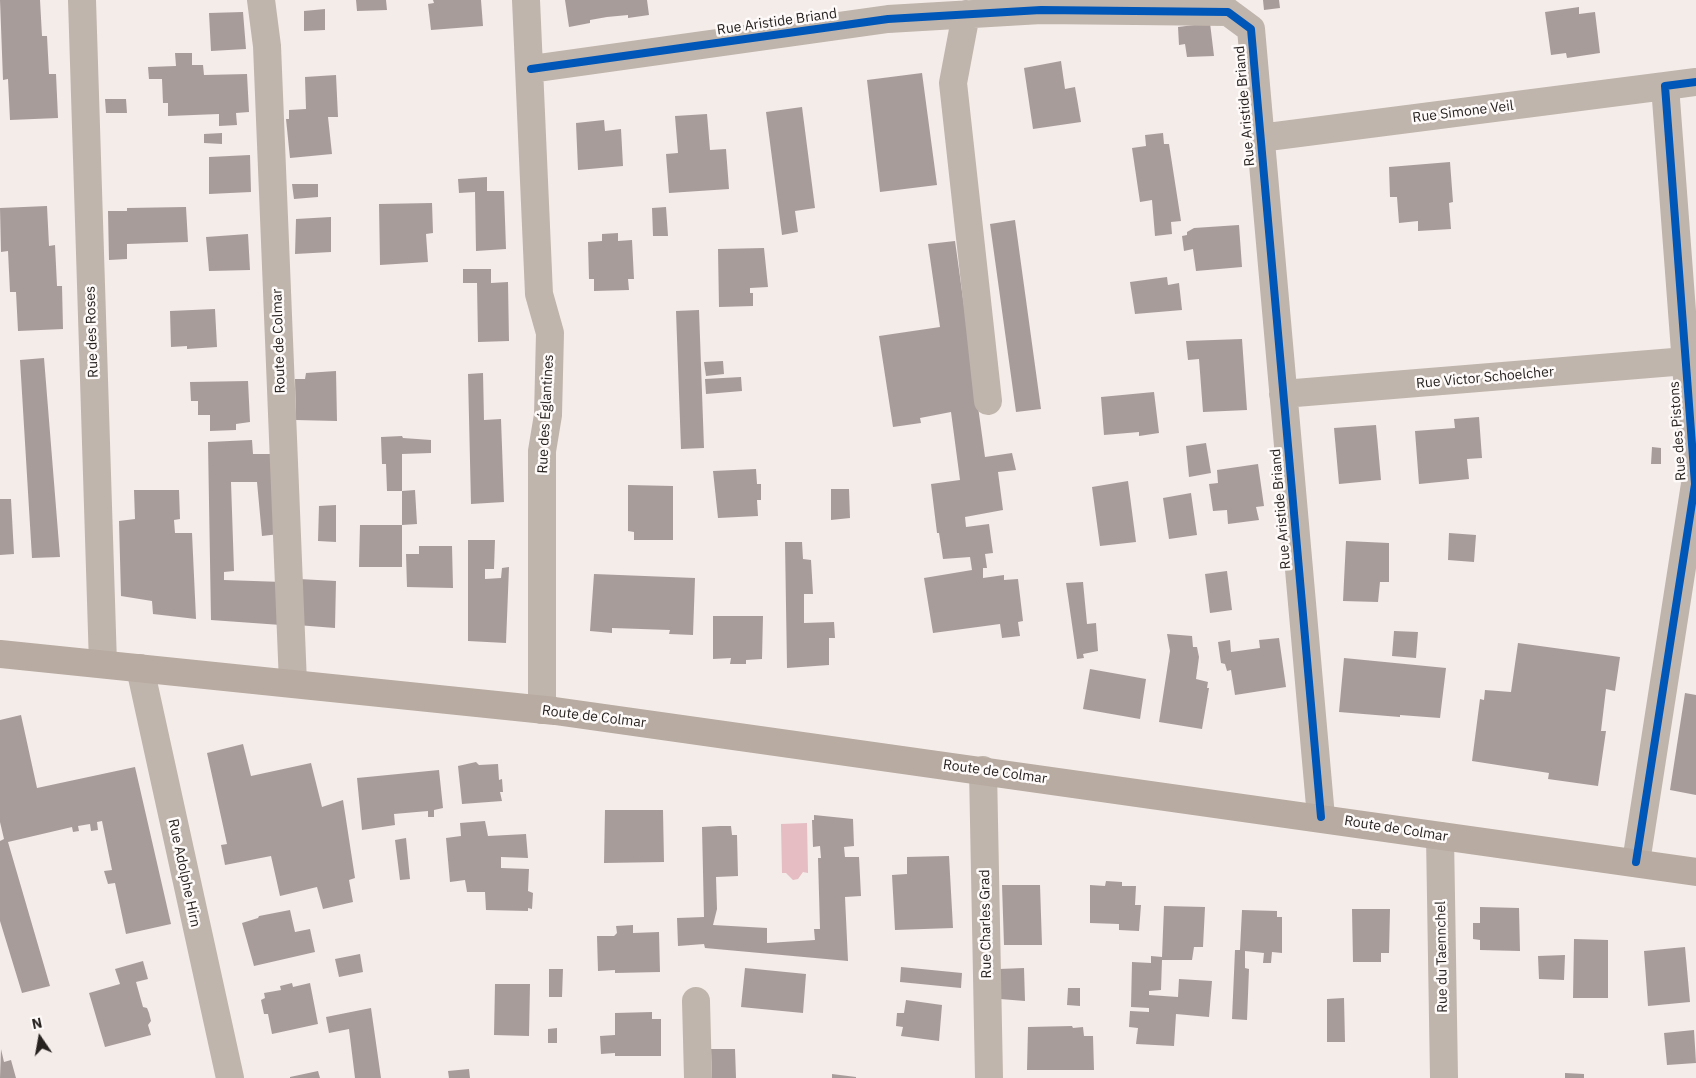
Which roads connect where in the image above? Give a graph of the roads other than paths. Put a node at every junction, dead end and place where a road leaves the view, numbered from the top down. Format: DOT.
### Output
graph roads {
  1 [pos="82,0"];
  2 [pos="261,0"];
  3 [pos="526,0"];
  4 [pos="966,14"];
  5 [pos="530,70"];
  6 [pos="1696,82"];
  7 [pos="1665,86"];
  8 [pos="1260,138"];
  9 [pos="1686,361"];
  10 [pos="1283,394"];
  11 [pos="988,401"];
  12 [pos="1696,484"];
  13 [pos="0,654"];
  14 [pos="103,664"];
  15 [pos="140,668"];
  16 [pos="293,683"];
  17 [pos="542,710"];
  18 [pos="983,770"];
  19 [pos="1321,817"];
  20 [pos="1440,836"];
  21 [pos="1636,862"];
  22 [pos="1696,872"];
  23 [pos="696,1001"];
  24 [pos="230,1078"];
  25 [pos="698,1078"];
  26 [pos="990,1078"];
  27 [pos="1444,1078"];
  1 -- 14 [label="street, Rue des Roses"];
  2 -- 16 [label="street, Route de Colmar"];
  3 -- 5 [label="street, Rue des Églantines"];
  4 -- 5 [label="street, Rue Aristide Briand"];
  4 -- 8 [label="street, Rue Aristide Briand"];
  4 -- 11 [label="street"];
  5 -- 17 [label="street, Rue des Églantines"];
  6 -- 7 [label="street"];
  7 -- 8 [label="street, Rue Simone Veil"];
  7 -- 9 [label="street, Rue des Pistons"];
  8 -- 10 [label="street, Rue Aristide Briand"];
  9 -- 10 [label="street, Rue Victor Schoelcher"];
  9 -- 12 [label="street, Rue des Pistons"];
  10 -- 19 [label="street, Rue Aristide Briand"];
  12 -- 21 [label="street, Rue des Pistons"];
  13 -- 14 [label="main road, Route de Colmar"];
  14 -- 15 [label="main road, Route de Colmar"];
  15 -- 16 [label="main road, Route de Colmar"];
  15 -- 24 [label="street, Rue Adolphe Hirn"];
  16 -- 17 [label="main road, Route de Colmar"];
  17 -- 18 [label="main road, Route de Colmar"];
  18 -- 19 [label="main road, Route de Colmar"];
  18 -- 26 [label="street, Rue Charles Grad"];
  19 -- 20 [label="main road, Route de Colmar"];
  20 -- 22 [label="main road, Route de Colmar"];
  20 -- 27 [label="street, Rue du Taennchel"];
  23 -- 25 [label="street"];
}
